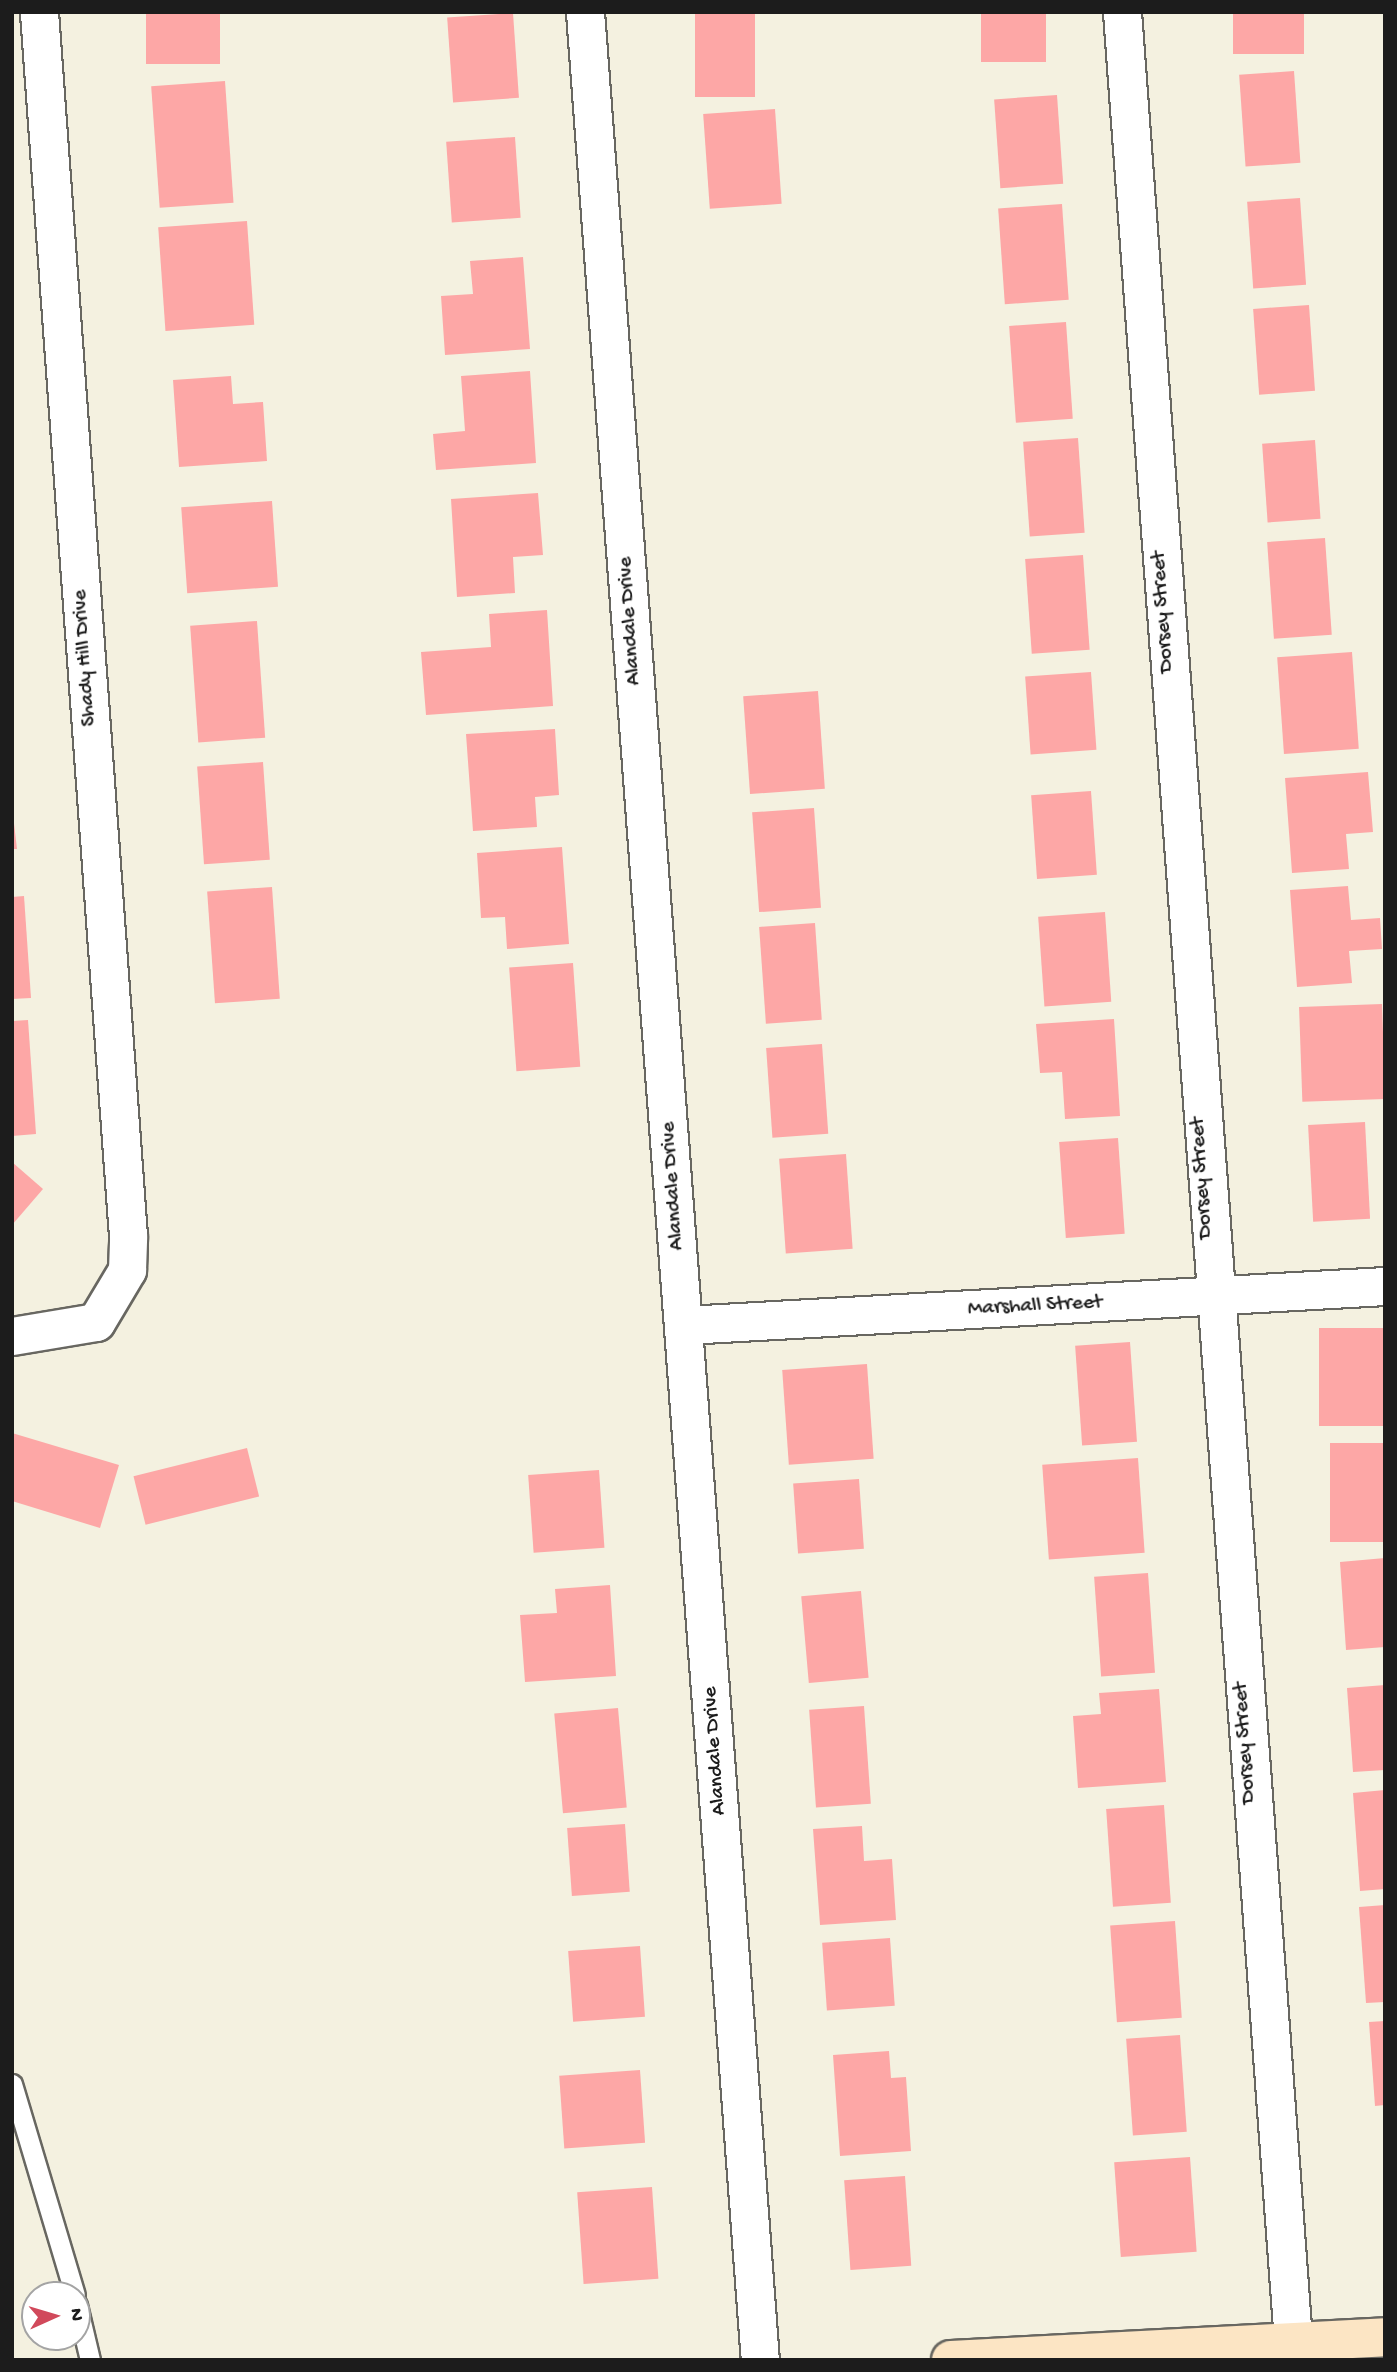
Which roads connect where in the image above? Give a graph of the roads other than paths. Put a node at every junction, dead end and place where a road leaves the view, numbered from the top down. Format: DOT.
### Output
graph roads {
  1 [pos="39,12"];
  2 [pos="585,12"];
  3 [pos="1122,12"];
  4 [pos="1385,1286"];
  5 [pos="1212,1298"];
  6 [pos="685,1325"];
  7 [pos="12,1336"];
  8 [pos="12,2084"];
  9 [pos="71,2281"];
  10 [pos="1385,2337"];
  11 [pos="1293,2342"];
  12 [pos="760,2360"];
  13 [pos="951,2360"];
  1 -- 7 [label="street, Shady Hill Drive"];
  2 -- 6 [label="street, Alandale Drive"];
  3 -- 5 [label="street, Dorsey Street"];
  4 -- 5 [label="street, Marshall Street"];
  5 -- 6 [label="street, Marshall Street"];
  5 -- 11 [label="street, Dorsey Street"];
  6 -- 12 [label="street, Alandale Drive"];
  8 -- 9 [label="lane"];
  10 -- 11 [label="street"];
  11 -- 13 [label="street"];
}
